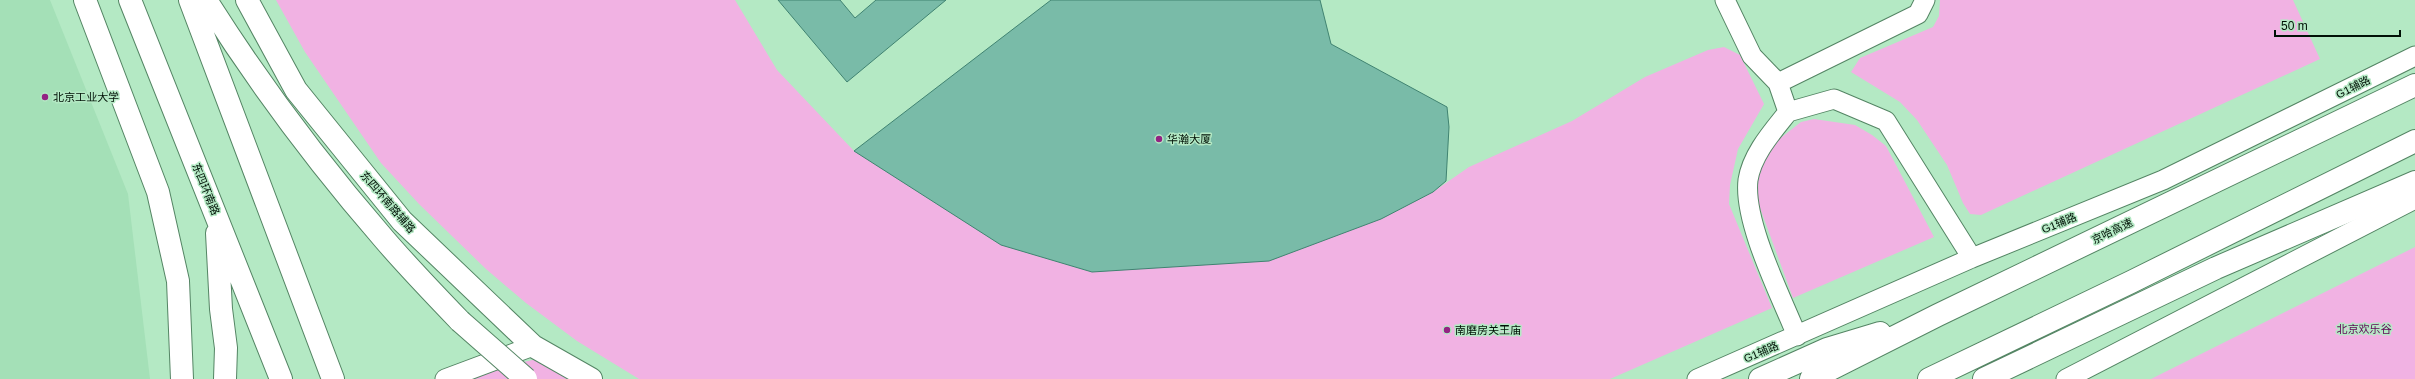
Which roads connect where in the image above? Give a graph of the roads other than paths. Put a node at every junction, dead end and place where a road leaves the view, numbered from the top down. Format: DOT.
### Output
graph roads {
  1 [pos="85,0"];
  2 [pos="130,0"];
  3 [pos="190,0"];
  4 [pos="206,0"];
  5 [pos="247,0"];
  6 [pos="1725,0"];
  7 [pos="1925,0"];
  8 [pos="2415,56"];
  9 [pos="1778,83"];
  10 [pos="2415,85"];
  11 [pos="1788,112"];
  12 [pos="2415,141"];
  13 [pos="2415,182"];
  14 [pos="2415,199"];
  15 [pos="216,214"];
  16 [pos="1972,258"];
  17 [pos="2216,268"];
  18 [pos="2131,282"];
  19 [pos="1938,315"];
  20 [pos="1797,336"];
  21 [pos="533,346"];
  22 [pos="2046,348"];
  23 [pos="182,379"];
  24 [pos="225,379"];
  25 [pos="282,379"];
  26 [pos="333,379"];
  27 [pos="445,379"];
  28 [pos="526,379"];
  29 [pos="591,379"];
  30 [pos="1697,379"];
  31 [pos="1760,379"];
  32 [pos="1811,379"];
  33 [pos="1929,379"];
  34 [pos="1984,379"];
  35 [pos="2066,379"];
  1 -- 23 [label="main road"];
  2 -- 15 [label="main road, 东四环南路"];
  3 -- 26 [label="main road"];
  4 -- 28 [label="main road, bridge"];
  5 -- 21 [label="main road, 东四环南路辅路"];
  6 -- 9 [label="street"];
  7 -- 9 [label="street"];
  8 -- 16 [label="street, G1辅路"];
  9 -- 11 [label="street"];
  10 -- 19 [label="main road, 京哈高速"];
  11 -- 16 [label="street"];
  11 -- 20 [label="street"];
  12 -- 18 [label="main road"];
  13 -- 17 [label="main road"];
  14 -- 35 [label="street"];
  15 -- 24 [label="main road"];
  15 -- 25 [label="main road, 东四环南路"];
  16 -- 20 [label="street, G1辅路"];
  17 -- 18 [label="main road"];
  17 -- 22 [label="main road"];
  18 -- 22 [label="main road"];
  18 -- 33 [label="main road"];
  19 -- 31 [label="main road"];
  19 -- 32 [label="main road, 京哈高速"];
  20 -- 30 [label="street, G1辅路"];
  21 -- 27 [label="street"];
  21 -- 29 [label="main road, 东四环南路辅路"];
  22 -- 34 [label="main road"];
}
